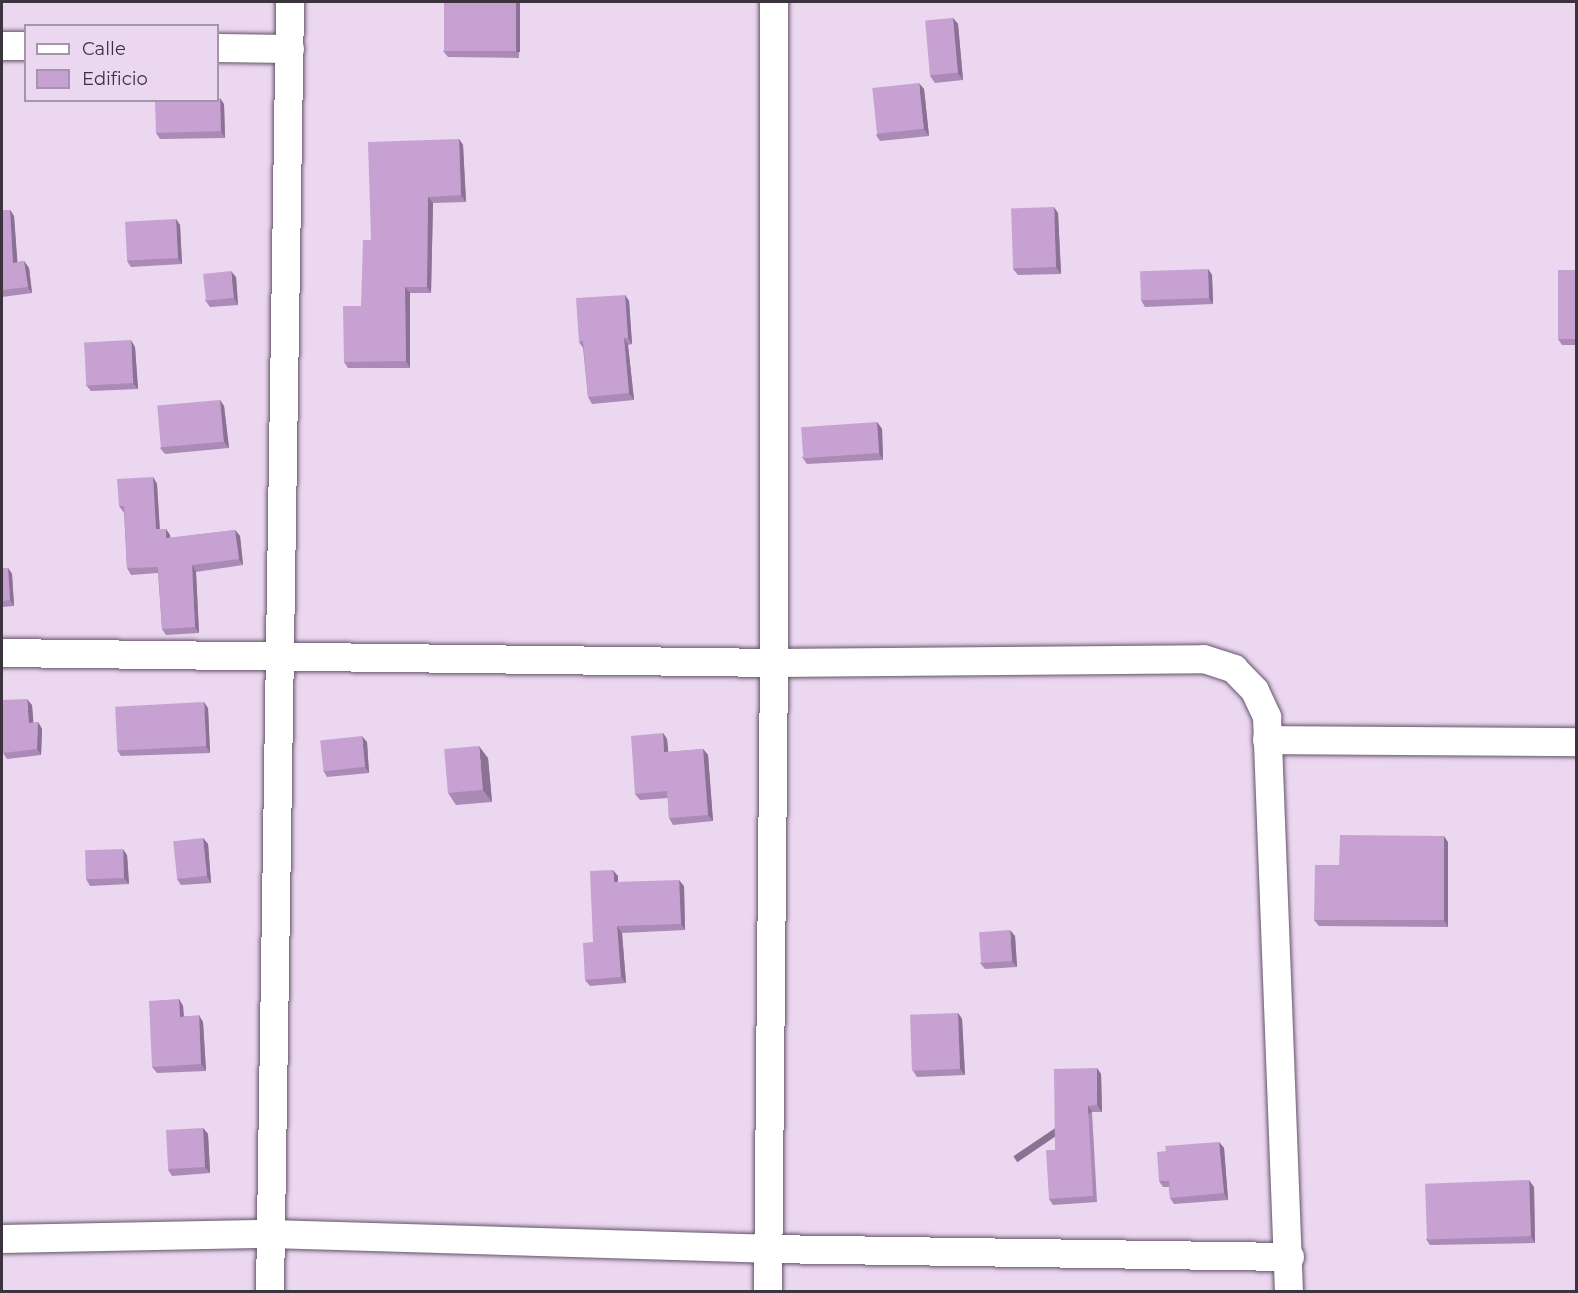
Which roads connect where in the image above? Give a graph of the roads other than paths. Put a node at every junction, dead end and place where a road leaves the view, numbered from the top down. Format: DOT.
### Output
graph roads {
  1 [pos="290,2"];
  2 [pos="774,2"];
  3 [pos="2,46"];
  4 [pos="24,46"];
  5 [pos="219,48"];
  6 [pos="290,49"];
  7 [pos="2,653"];
  8 [pos="280,656"];
  9 [pos="774,663"];
  10 [pos="1268,740"];
  11 [pos="1576,742"];
  12 [pos="270,1234"];
  13 [pos="2,1239"];
  14 [pos="767,1249"];
  15 [pos="1290,1257"];
  16 [pos="270,1292"];
  17 [pos="768,1292"];
  18 [pos="1289,1292"];
  1 -- 6 [label="street"];
  2 -- 9 [label="street"];
  3 -- 4 [label="street"];
  5 -- 6 [label="street"];
  6 -- 8 [label="street"];
  7 -- 8 [label="street"];
  8 -- 9 [label="street"];
  8 -- 12 [label="street"];
  9 -- 10 [label="street"];
  9 -- 14 [label="street"];
  10 -- 11 [label="street"];
  10 -- 15 [label="street"];
  12 -- 13 [label="street"];
  12 -- 14 [label="street"];
  12 -- 16 [label="street"];
  14 -- 15 [label="street"];
  14 -- 17 [label="street"];
  15 -- 18 [label="street"];
}
